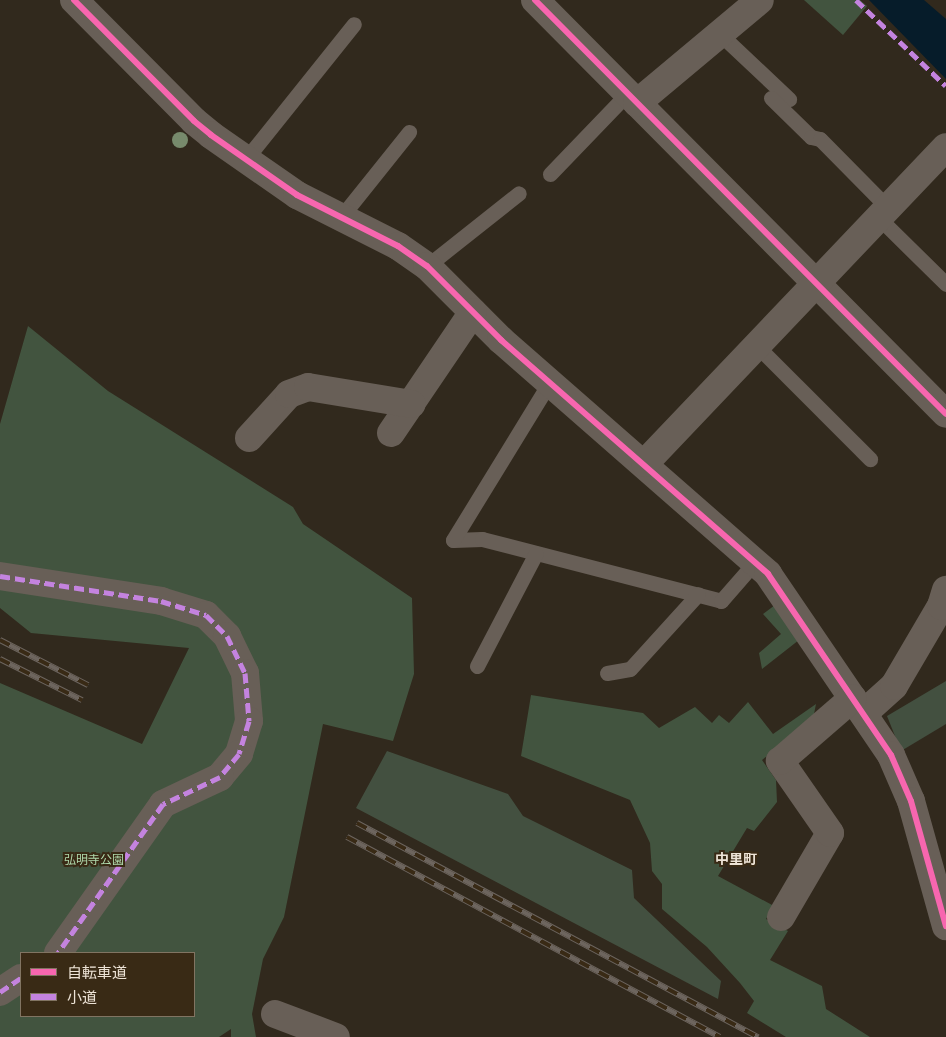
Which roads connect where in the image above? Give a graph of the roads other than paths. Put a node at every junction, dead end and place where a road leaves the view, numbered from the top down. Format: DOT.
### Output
graph roads {
  1 [pos="74,0"];
  2 [pos="535,0"];
  3 [pos="760,0"];
  4 [pos="354,24"];
  5 [pos="720,34"];
  6 [pos="632,98"];
  7 [pos="771,98"];
  8 [pos="789,99"];
  9 [pos="409,132"];
  10 [pos="946,147"];
  11 [pos="245,160"];
  12 [pos="550,174"];
  13 [pos="519,192"];
  14 [pos="883,213"];
  15 [pos="341,217"];
  16 [pos="427,266"];
  17 [pos="816,284"];
  18 [pos="946,284"];
  19 [pos="473,312"];
  20 [pos="757,346"];
  21 [pos="550,382"];
  22 [pos="412,404"];
  23 [pos="946,414"];
  24 [pos="391,433"];
  25 [pos="249,438"];
  26 [pos="870,459"];
  27 [pos="645,463"];
  28 [pos="536,553"];
  29 [pos="755,562"];
  30 [pos="0,576"];
  31 [pos="946,590"];
  32 [pos="698,594"];
  33 [pos="477,666"];
  34 [pos="607,673"];
  35 [pos="859,705"];
  36 [pos="781,917"];
  37 [pos="946,926"];
  38 [pos="59,952"];
  39 [pos="20,979"];
  40 [pos="0,992"];
  41 [pos="274,1014"];
  42 [pos="336,1037"];
  1 -- 11 [label="street"];
  2 -- 6 [label="street"];
  3 -- 5 [label="street"];
  4 -- 11 [label="lane"];
  5 -- 6 [label="street"];
  5 -- 8 [label="lane"];
  6 -- 12 [label="lane"];
  6 -- 17 [label="street"];
  7 -- 14 [label="lane"];
  9 -- 15 [label="lane"];
  10 -- 14 [label="street"];
  11 -- 15 [label="street"];
  13 -- 16 [label="lane"];
  14 -- 17 [label="street"];
  14 -- 18 [label="lane"];
  15 -- 16 [label="street"];
  16 -- 19 [label="street"];
  17 -- 20 [label="street"];
  17 -- 23 [label="street"];
  19 -- 21 [label="street"];
  19 -- 22 [label="street"];
  20 -- 26 [label="lane"];
  20 -- 27 [label="street"];
  21 -- 27 [label="street"];
  21 -- 28 [label="lane"];
  22 -- 24 [label="street"];
  22 -- 25 [label="street"];
  27 -- 29 [label="street"];
  28 -- 32 [label="lane"];
  28 -- 33 [label="lane"];
  29 -- 32 [label="lane"];
  29 -- 35 [label="street"];
  30 -- 38 [label="street"];
  31 -- 35 [label="street"];
  32 -- 34 [label="lane"];
  35 -- 36 [label="street"];
  35 -- 37 [label="street"];
  39 -- 40 [label="street"];
  41 -- 42 [label="street"];
}
